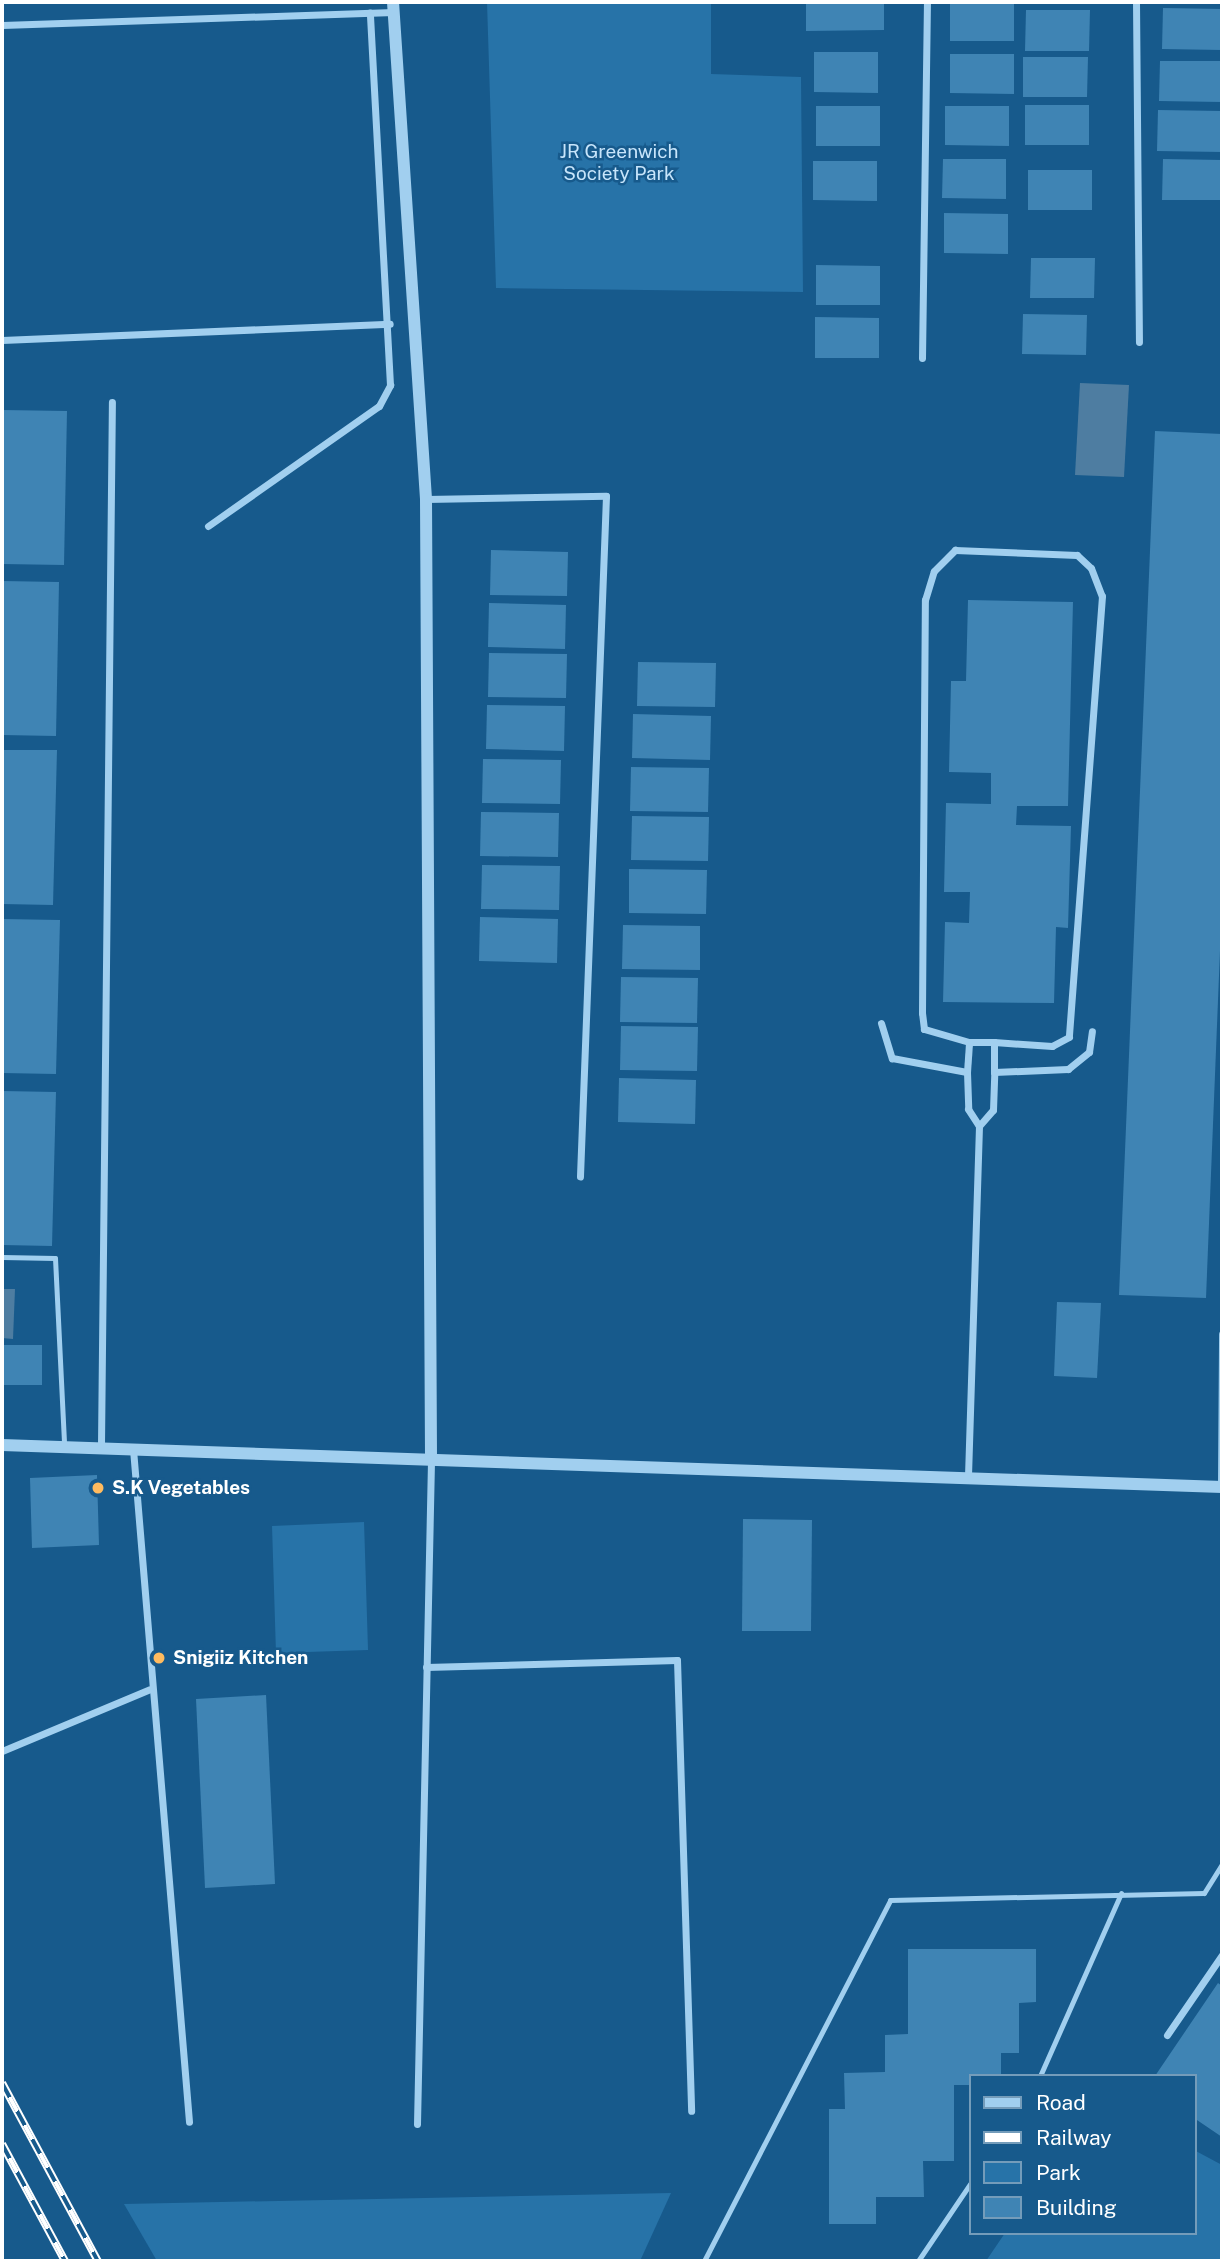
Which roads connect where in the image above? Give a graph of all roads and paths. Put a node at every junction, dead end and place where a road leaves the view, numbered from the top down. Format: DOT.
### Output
graph roads {
  1 [pos="927,2"];
  2 [pos="1136,2"];
  3 [pos="393,7"];
  4 [pos="370,13"];
  5 [pos="2,24"];
  6 [pos="390,324"];
  7 [pos="2,340"];
  8 [pos="1139,342"];
  9 [pos="922,358"];
  10 [pos="112,402"];
  11 [pos="426,499"];
  12 [pos="208,526"];
  13 [pos="881,1023"];
  14 [pos="1092,1031"];
  15 [pos="968,1042"];
  16 [pos="994,1042"];
  17 [pos="967,1072"];
  18 [pos="994,1072"];
  19 [pos="979,1126"];
  20 [pos="580,1177"];
  21 [pos="2,1257"];
  22 [pos="1222,1334"];
  23 [pos="101,1444"];
  24 [pos="2,1445"];
  25 [pos="64,1445"];
  26 [pos="132,1446"];
  27 [pos="431,1460"];
  28 [pos="968,1481"];
  29 [pos="1222,1487"];
  30 [pos="426,1667"];
  31 [pos="150,1689"];
  32 [pos="2,1751"];
  33 [pos="1222,1864"];
  34 [pos="1121,1893"];
  35 [pos="1222,1955"];
  36 [pos="1167,2035"];
  37 [pos="1041,2074"];
  38 [pos="691,2111"];
  39 [pos="189,2122"];
  40 [pos="417,2124"];
  41 [pos="968,2187"];
  42 [pos="704,2261"];
  43 [pos="918,2261"];
  1 -- 9 [label="street"];
  2 -- 8 [label="street"];
  3 -- 4 [label="street"];
  3 -- 11 [label="street"];
  4 -- 5 [label="street"];
  4 -- 6 [label="street"];
  6 -- 7 [label="street"];
  6 -- 12 [label="street"];
  10 -- 23 [label="street"];
  11 -- 20 [label="street"];
  11 -- 27 [label="street"];
  13 -- 17 [label="street"];
  14 -- 18 [label="street"];
  15 -- 16 [label="street"];
  15 -- 16 [label="street"];
  15 -- 17 [label="street"];
  16 -- 18 [label="street"];
  17 -- 19 [label="street"];
  18 -- 19 [label="street"];
  19 -- 28 [label="street"];
  21 -- 25 [label="lane"];
  22 -- 29 [label="street"];
  23 -- 25 [label="street"];
  23 -- 26 [label="street"];
  24 -- 25 [label="street"];
  26 -- 27 [label="street"];
  26 -- 31 [label="street"];
  27 -- 28 [label="street"];
  27 -- 30 [label="street"];
  28 -- 29 [label="street"];
  30 -- 38 [label="street"];
  30 -- 40 [label="street"];
  31 -- 32 [label="street"];
  31 -- 39 [label="street"];
  33 -- 34 [label="lane"];
  34 -- 37 [label="lane"];
  34 -- 42 [label="lane"];
  35 -- 36 [label="street"];
  41 -- 43 [label="lane"];
}
